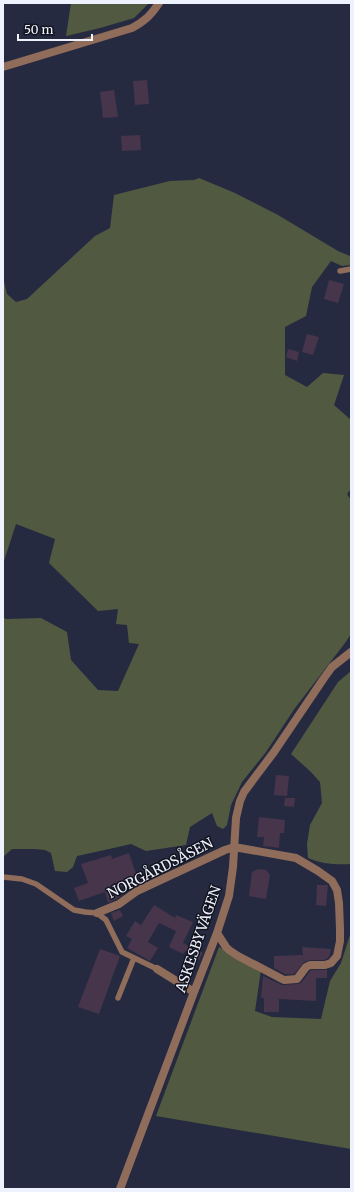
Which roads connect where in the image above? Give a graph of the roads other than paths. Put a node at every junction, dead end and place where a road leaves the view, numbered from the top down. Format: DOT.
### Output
graph roads {
  1 [pos="159,3"];
  2 [pos="3,67"];
  3 [pos="351,269"];
  4 [pos="340,271"];
  5 [pos="351,652"];
  6 [pos="234,847"];
  7 [pos="3,876"];
  8 [pos="97,913"];
  9 [pos="217,933"];
  10 [pos="134,958"];
  11 [pos="157,969"];
  12 [pos="194,992"];
  13 [pos="118,998"];
  14 [pos="120,1189"];
  1 -- 2 [label="street"];
  3 -- 4 [label="lane"];
  5 -- 6 [label="street, ASKESBYVÄGEN"];
  6 -- 8 [label="street, NORGÅRDSÅSEN"];
  6 -- 9 [label="street, ASKESBYVÄGEN"];
  6 -- 9 [label="street"];
  7 -- 8 [label="lane"];
  8 -- 10 [label="lane"];
  9 -- 12 [label="street, ASKESBYVÄGEN"];
  10 -- 11 [label="lane"];
  10 -- 13 [label="lane"];
  11 -- 12 [label="street"];
  12 -- 14 [label="street, ASKESBYVÄGEN"];
}
